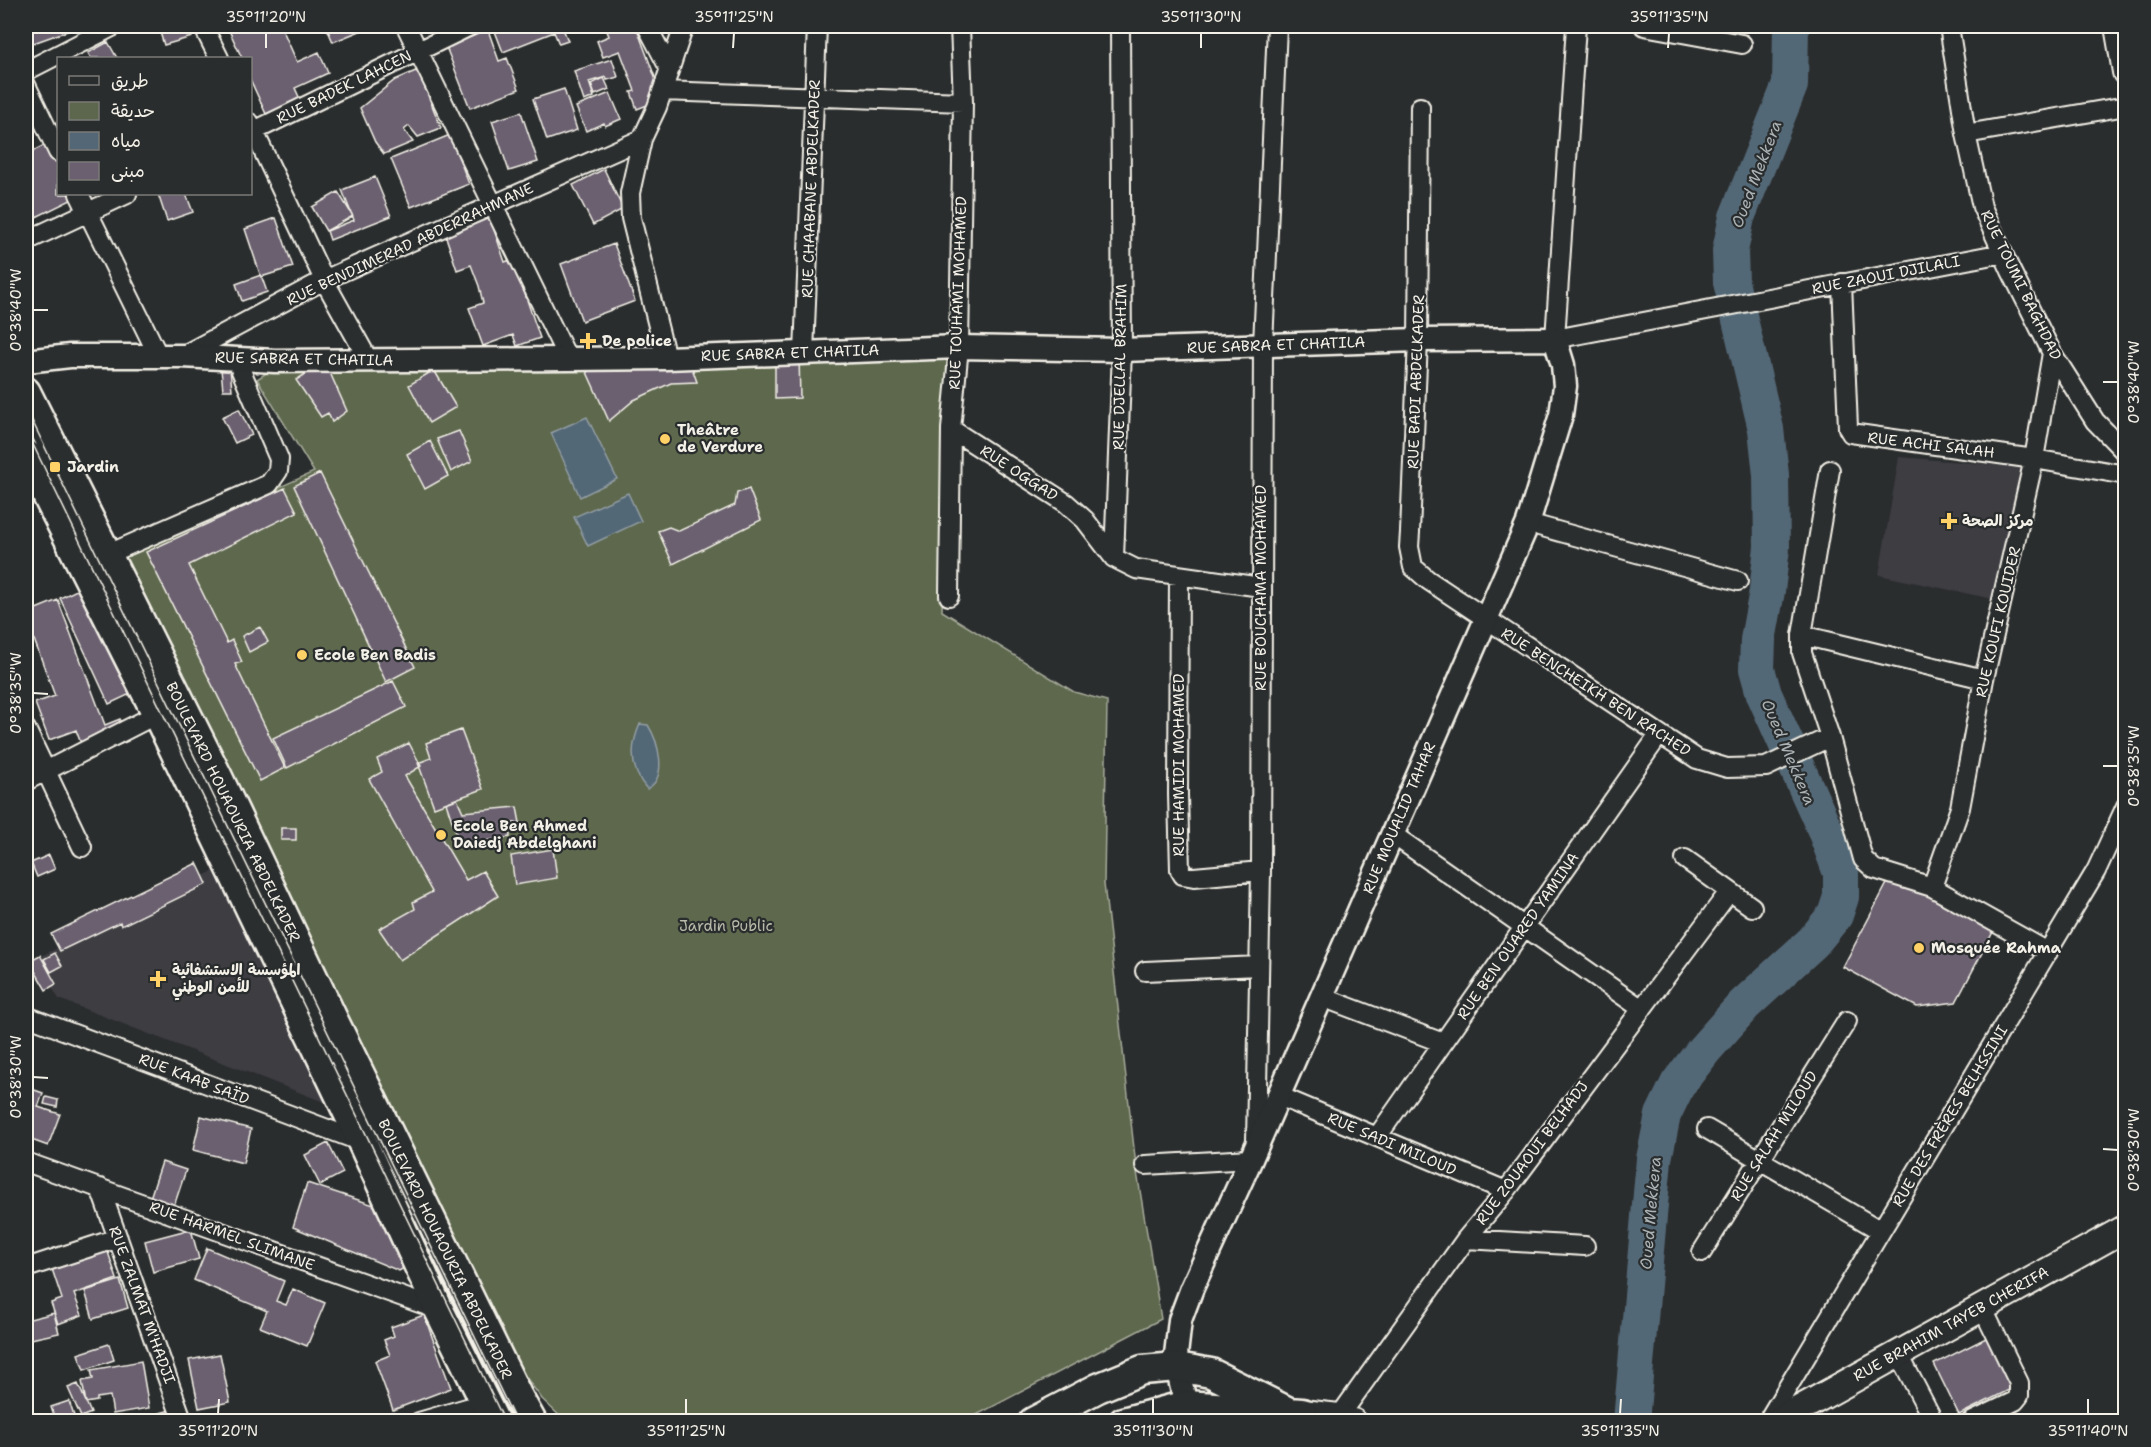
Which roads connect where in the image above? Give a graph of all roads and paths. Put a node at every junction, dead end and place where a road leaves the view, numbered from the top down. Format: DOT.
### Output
graph roads {
  1 [pos="114,26"];
  2 [pos="203,26"];
  3 [pos="406,26"];
  4 [pos="470,26"];
  5 [pos="647,26"];
  6 [pos="684,26"];
  7 [pos="817,26"];
  8 [pos="960,26"];
  9 [pos="1120,26"];
  10 [pos="1277,26"];
  11 [pos="1576,26"];
  12 [pos="1644,26"];
  13 [pos="1949,26"];
  14 [pos="2118,26"];
  15 [pos="1742,44"];
  16 [pos="418,50"];
  17 [pos="218,57"];
  18 [pos="669,68"];
  19 [pos="26,71"];
  20 [pos="2126,72"];
  21 [pos="26,85"];
  22 [pos="663,91"];
  23 [pos="814,97"];
  24 [pos="963,102"];
  25 [pos="2126,105"];
  26 [pos="1420,107"];
  27 [pos="252,129"];
  28 [pos="1966,134"];
  29 [pos="642,139"];
  30 [pos="57,150"];
  31 [pos="80,195"];
  32 [pos="125,195"];
  33 [pos="492,204"];
  34 [pos="89,212"];
  35 [pos="26,241"];
  36 [pos="2003,253"];
  37 [pos="324,280"];
  38 [pos="1842,284"];
  39 [pos="1555,339"];
  40 [pos="1418,340"];
  41 [pos="1263,345"];
  42 [pos="959,346"];
  43 [pos="1122,350"];
  44 [pos="804,353"];
  45 [pos="2052,353"];
  46 [pos="182,356"];
  47 [pos="159,357"];
  48 [pos="666,358"];
  49 [pos="236,359"];
  50 [pos="568,359"];
  51 [pos="26,361"];
  52 [pos="369,361"];
  53 [pos="26,392"];
  54 [pos="951,429"];
  55 [pos="2126,453"];
  56 [pos="26,454"];
  57 [pos="2034,459"];
  58 [pos="1830,470"];
  59 [pos="2126,475"];
  60 [pos="1528,523"];
  61 [pos="106,555"];
  62 [pos="1114,558"];
  63 [pos="1179,576"];
  64 [pos="1738,582"];
  65 [pos="1261,587"];
  66 [pos="949,596"];
  67 [pos="1485,619"];
  68 [pos="1802,634"];
  69 [pos="1984,679"];
  70 [pos="157,714"];
  71 [pos="26,729"];
  72 [pos="1659,735"];
  73 [pos="1822,741"];
  74 [pos="46,772"];
  75 [pos="26,781"];
  76 [pos="2126,806"];
  77 [pos="1392,834"];
  78 [pos="82,847"];
  79 [pos="1685,860"];
  80 [pos="1261,871"];
  81 [pos="1932,887"];
  82 [pos="1729,892"];
  83 [pos="1752,907"];
  84 [pos="1525,926"];
  85 [pos="2048,952"];
  86 [pos="1259,966"];
  87 [pos="1145,971"];
  88 [pos="1322,997"];
  89 [pos="1642,1009"];
  90 [pos="26,1016"];
  91 [pos="1847,1021"];
  92 [pos="1443,1043"];
  93 [pos="1279,1096"];
  94 [pos="1707,1129"];
  95 [pos="1377,1137"];
  96 [pos="362,1142"];
  97 [pos="1253,1155"];
  98 [pos="1760,1159"];
  99 [pos="26,1162"];
  100 [pos="1145,1165"];
  101 [pos="100,1188"];
  102 [pos="1506,1191"];
  103 [pos="2126,1228"];
  104 [pos="1881,1231"];
  105 [pos="118,1238"];
  106 [pos="1466,1239"];
  107 [pos="1585,1245"];
  108 [pos="1702,1252"];
  109 [pos="26,1268"];
  110 [pos="1982,1307"];
  111 [pos="438,1310"];
  112 [pos="1898,1353"];
  113 [pos="1177,1367"];
  114 [pos="1186,1405"];
  115 [pos="489,1412"];
  116 [pos="1299,1415"];
  117 [pos="1346,1419"];
  118 [pos="183,1422"];
  119 [pos="419,1422"];
  120 [pos="532,1422"];
  121 [pos="1033,1422"];
  122 [pos="1123,1422"];
  123 [pos="1767,1422"];
  124 [pos="1776,1422"];
  125 [pos="1934,1422"];
  126 [pos="1971,1422"];
  1 -- 19 [label="street"];
  2 -- 17 [label="street"];
  3 -- 16 [label="street"];
  4 -- 16 [label="street, RUE BADEK LAHCEN"];
  5 -- 18 [label="street"];
  6 -- 18 [label="street"];
  7 -- 23 [label="street, RUE CHAABANE ABDELKADER"];
  8 -- 24 [label="street, RUE TOUHAMI MOHAMED"];
  9 -- 43 [label="street, RUE DJELLAL BRAHIM"];
  10 -- 41 [label="street, RUE BOUCHAMA MOHAMED"];
  11 -- 39 [label="street"];
  12 -- 15 [label="street"];
  13 -- 28 [label="street, RUE TOUMI BAGHDAD"];
  14 -- 20 [label="main road"];
  16 -- 27 [label="street, RUE BADEK LAHCEN"];
  16 -- 33 [label="street"];
  18 -- 22 [label="street"];
  21 -- 30 [label="street"];
  22 -- 23 [label="street"];
  22 -- 29 [label="street"];
  23 -- 24 [label="street"];
  23 -- 44 [label="street, RUE CHAABANE ABDELKADER"];
  24 -- 42 [label="street, RUE TOUHAMI MOHAMED"];
  25 -- 28 [label="street"];
  26 -- 40 [label="street, RUE BADI ABDELKADER"];
  27 -- 37 [label="street"];
  28 -- 36 [label="street, RUE TOUMI BAGHDAD"];
  29 -- 33 [label="street, RUE BENDIMERAD ABDERRAHMANE"];
  29 -- 48 [label="street"];
  31 -- 34 [label="street"];
  32 -- 34 [label="street"];
  33 -- 37 [label="street, RUE BENDIMERAD ABDERRAHMANE"];
  33 -- 50 [label="street"];
  34 -- 35 [label="street"];
  34 -- 47 [label="street"];
  36 -- 38 [label="street, RUE ZAOUI DJILALI"];
  36 -- 45 [label="street, RUE TOUMI BAGHDAD"];
  37 -- 46 [label="street, RUE BENDIMERAD ABDERRAHMANE"];
  37 -- 52 [label="street"];
  38 -- 39 [label="street, RUE ZAOUI DJILALI"];
  38 -- 57 [label="street, RUE ACHI SALAH"];
  39 -- 40 [label="street, RUE SABRA ET CHATILA"];
  39 -- 60 [label="street, RUE MOUALID TAHAR"];
  40 -- 41 [label="street, RUE SABRA ET CHATILA"];
  40 -- 67 [label="street, RUE BADI ABDELKADER"];
  41 -- 43 [label="street, RUE SABRA ET CHATILA"];
  41 -- 65 [label="street, RUE BOUCHAMA MOHAMED"];
  42 -- 43 [label="street, RUE SABRA ET CHATILA"];
  42 -- 44 [label="street, RUE SABRA ET CHATILA"];
  42 -- 54 [label="street, RUE TOUHAMI MOHAMED"];
  43 -- 62 [label="street, RUE DJELLAL BRAHIM"];
  44 -- 48 [label="street, RUE SABRA ET CHATILA"];
  45 -- 55 [label="street, RUE TOUMI BAGHDAD"];
  45 -- 57 [label="street, RUE KOUFI KOUIDER"];
  46 -- 47 [label="street, RUE SABRA ET CHATILA"];
  46 -- 49 [label="street, RUE SABRA ET CHATILA"];
  47 -- 51 [label="street, RUE SABRA ET CHATILA"];
  48 -- 50 [label="street, RUE SABRA ET CHATILA"];
  49 -- 52 [label="street, RUE SABRA ET CHATILA"];
  49 -- 61 [label="street"];
  50 -- 52 [label="street, RUE SABRA ET CHATILA"];
  53 -- 61 [label="main road, BOULEVARD HOUAOURIA ABDELKADER"];
  54 -- 62 [label="street, RUE OGGAD"];
  54 -- 66 [label="street, RUE TOUHAMI MOHAMED"];
  56 -- 70 [label="main road, BOULEVARD HOUAOURIA ABDELKADER"];
  57 -- 59 [label="street, RUE ACHI SALAH"];
  57 -- 69 [label="street, RUE KOUFI KOUIDER"];
  58 -- 68 [label="street"];
  60 -- 64 [label="street"];
  60 -- 67 [label="street, RUE MOUALID TAHAR"];
  61 -- 120 [label="main road, BOULEVARD HOUAOURIA ABDELKADER"];
  62 -- 63 [label="street"];
  63 -- 65 [label="street"];
  63 -- 80 [label="street, RUE HAMIDI MOHAMED"];
  65 -- 80 [label="street, RUE BOUCHAMA MOHAMED"];
  67 -- 72 [label="street, RUE BENCHEIKH BEN RACHED"];
  67 -- 77 [label="street, RUE MOUALID TAHAR"];
  68 -- 69 [label="street"];
  68 -- 73 [label="street"];
  69 -- 81 [label="street, RUE KOUFI KOUIDER"];
  70 -- 74 [label="street"];
  70 -- 96 [label="main road, BOULEVARD HOUAOURIA ABDELKADER"];
  71 -- 74 [label="street"];
  72 -- 73 [label="street, RUE BENCHEIKH BEN RACHED"];
  72 -- 84 [label="street, RUE BEN OUARED YAMINA"];
  73 -- 81 [label="street"];
  74 -- 75 [label="street"];
  74 -- 78 [label="street"];
  76 -- 85 [label="street, RUE DES FRÈRES BELHSSINI"];
  77 -- 84 [label="street"];
  77 -- 88 [label="street, RUE MOUALID TAHAR"];
  79 -- 82 [label="street"];
  80 -- 86 [label="street, RUE BOUCHAMA MOHAMED"];
  81 -- 85 [label="street"];
  82 -- 83 [label="street"];
  82 -- 89 [label="street, RUE ZOUAOUI BELHADJ"];
  84 -- 89 [label="street"];
  84 -- 92 [label="street, RUE BEN OUARED YAMINA"];
  85 -- 104 [label="street, RUE DES FRÈRES BELHSSINI"];
  86 -- 87 [label="street"];
  86 -- 97 [label="street, RUE BOUCHAMA MOHAMED"];
  88 -- 92 [label="street"];
  88 -- 93 [label="street, RUE MOUALID TAHAR"];
  89 -- 102 [label="street, RUE ZOUAOUI BELHADJ"];
  90 -- 96 [label="street, RUE KAAB SAÏD"];
  91 -- 98 [label="street, RUE SALAH MILOUD"];
  92 -- 95 [label="street, RUE BEN OUARED YAMINA"];
  93 -- 95 [label="street, RUE SADI MILOUD"];
  93 -- 97 [label="street, RUE MOUALID TAHAR"];
  94 -- 98 [label="street"];
  95 -- 102 [label="street, RUE SADI MILOUD"];
  96 -- 111 [label="main road, BOULEVARD HOUAOURIA ABDELKADER"];
  97 -- 100 [label="street"];
  97 -- 113 [label="street, RUE MOUALID TAHAR"];
  98 -- 104 [label="street"];
  98 -- 108 [label="street, RUE SALAH MILOUD"];
  99 -- 101 [label="street, RUE HARMEL SLIMANE"];
  101 -- 105 [label="street, RUE ZALMAT M'HADJI"];
  101 -- 111 [label="street, RUE HARMEL SLIMANE"];
  102 -- 106 [label="street, RUE ZOUAOUI BELHADJ"];
  103 -- 110 [label="main road, RUE BRAHIM TAYEB CHERIFA"];
  104 -- 123 [label="street, RUE DES FRÈRES BELHSSINI"];
  105 -- 109 [label="street"];
  105 -- 118 [label="street, RUE ZALMAT M'HADJI"];
  106 -- 107 [label="street"];
  106 -- 117 [label="street, RUE ZOUAOUI BELHADJ"];
  110 -- 112 [label="main road, RUE BRAHIM TAYEB CHERIFA"];
  110 -- 126 [label="street"];
  111 -- 115 [label="main road, BOULEVARD HOUAOURIA ABDELKADER"];
  112 -- 124 [label="main road, RUE BRAHIM TAYEB CHERIFA"];
  112 -- 125 [label="street"];
  113 -- 114 [label="street, RUE MOUALID TAHAR"];
  113 -- 116 [label="main road"];
  113 -- 121 [label="main road"];
  114 -- 116 [label="main road"];
  114 -- 122 [label="main road"];
  115 -- 119 [label="street"];
  116 -- 117 [label="main road"];
}
